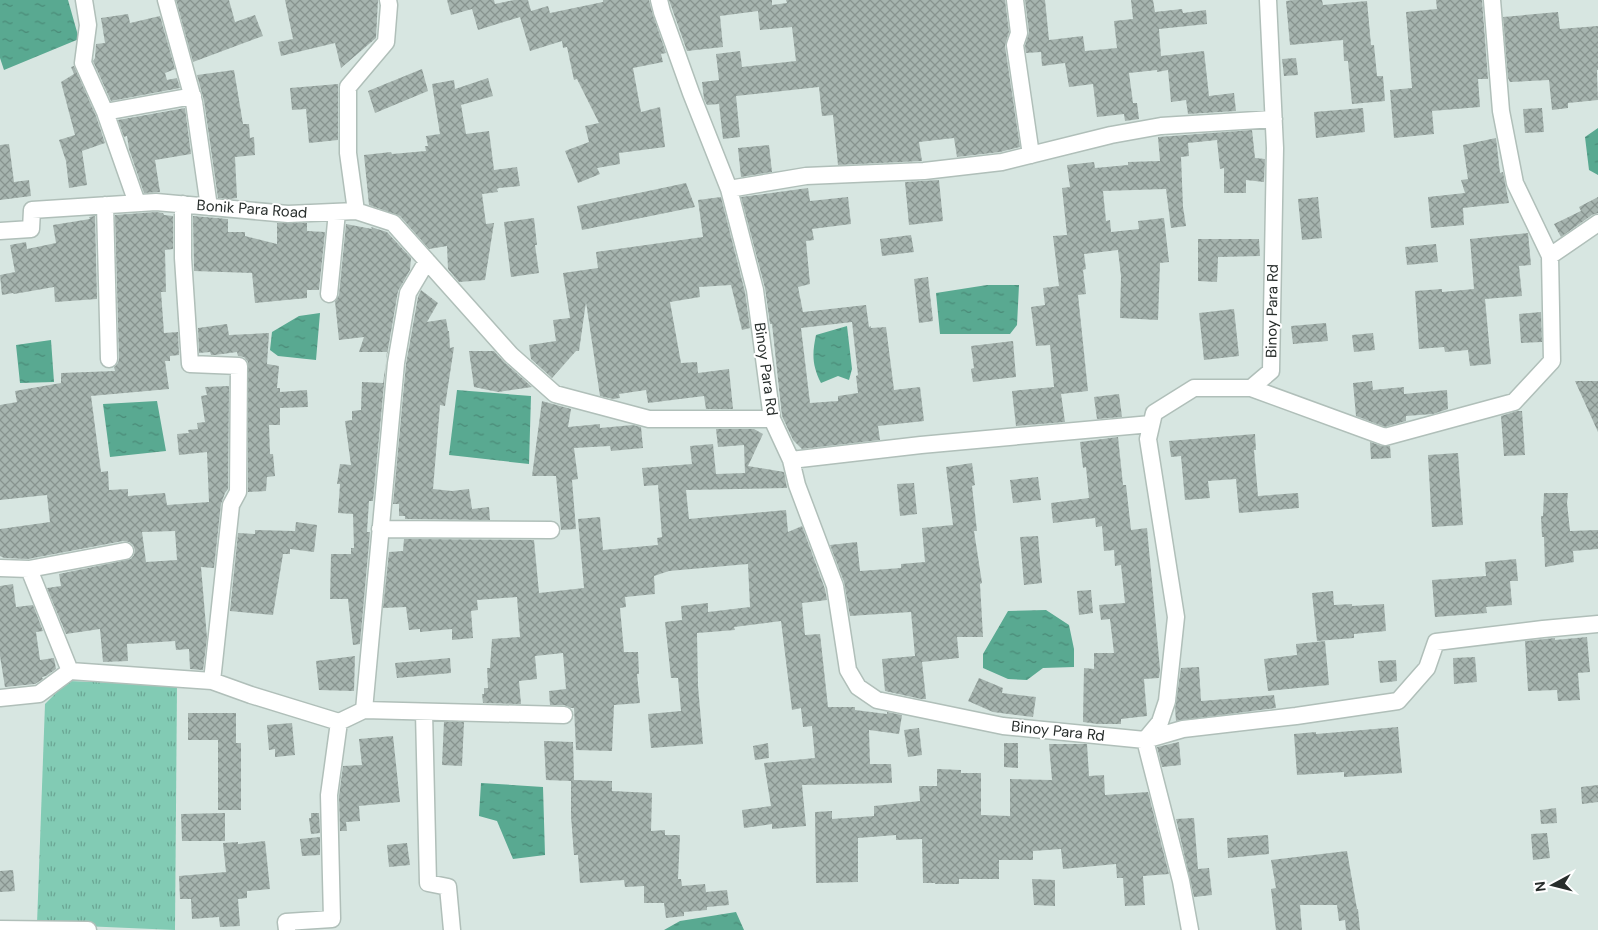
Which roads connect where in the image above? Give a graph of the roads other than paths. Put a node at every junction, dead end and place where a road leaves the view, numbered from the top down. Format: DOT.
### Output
graph roads {
  1 [pos="84,0"];
  2 [pos="166,0"];
  3 [pos="659,0"];
  4 [pos="1015,0"];
  5 [pos="1268,0"];
  6 [pos="1492,0"];
  7 [pos="393,2"];
  8 [pos="193,96"];
  9 [pos="105,112"];
  10 [pos="1274,119"];
  11 [pos="1031,155"];
  12 [pos="728,189"];
  13 [pos="137,203"];
  14 [pos="183,204"];
  15 [pos="106,205"];
  16 [pos="209,206"];
  17 [pos="356,211"];
  18 [pos="337,212"];
  19 [pos="1598,223"];
  20 [pos="0,231"];
  21 [pos="1550,256"];
  22 [pos="427,261"];
  23 [pos="329,294"];
  24 [pos="109,359"];
  25 [pos="1251,388"];
  26 [pos="772,419"];
  27 [pos="1151,424"];
  28 [pos="791,460"];
  29 [pos="380,529"];
  30 [pos="551,530"];
  31 [pos="125,551"];
  32 [pos="0,568"];
  33 [pos="29,569"];
  34 [pos="1598,624"];
  35 [pos="70,671"];
  36 [pos="212,681"];
  37 [pos="0,698"];
  38 [pos="364,710"];
  39 [pos="424,712"];
  40 [pos="564,715"];
  41 [pos="339,722"];
  42 [pos="1145,740"];
  43 [pos="0,929"];
  44 [pos="88,930"];
  45 [pos="287,930"];
  46 [pos="452,930"];
  47 [pos="1190,930"];
  1 -- 9 [label="street"];
  2 -- 8 [label="street"];
  3 -- 12 [label="street, Binoy Para Rd"];
  4 -- 11 [label="street"];
  5 -- 10 [label="street, Binoy Para Rd"];
  6 -- 21 [label="street"];
  7 -- 17 [label="street"];
  8 -- 9 [label="street"];
  8 -- 16 [label="street"];
  9 -- 13 [label="street"];
  10 -- 11 [label="street"];
  10 -- 25 [label="street, Binoy Para Rd"];
  11 -- 12 [label="street"];
  12 -- 26 [label="street, Binoy Para Rd"];
  13 -- 14 [label="street, Bonik Para Road"];
  13 -- 15 [label="street, Bonik Para Road"];
  14 -- 16 [label="street, Bonik Para Road"];
  14 -- 36 [label="street"];
  15 -- 20 [label="street, Bonik Para Road"];
  15 -- 24 [label="street"];
  16 -- 18 [label="street, Bonik Para Road"];
  17 -- 18 [label="street, Bonik Para Road"];
  17 -- 22 [label="street"];
  18 -- 23 [label="street"];
  19 -- 21 [label="street"];
  21 -- 25 [label="street"];
  22 -- 26 [label="street"];
  22 -- 29 [label="street"];
  25 -- 27 [label="street"];
  26 -- 28 [label="street, Binoy Para Rd"];
  27 -- 28 [label="street"];
  27 -- 42 [label="street"];
  28 -- 42 [label="street, Binoy Para Rd"];
  29 -- 30 [label="street"];
  29 -- 38 [label="street"];
  31 -- 33 [label="street"];
  32 -- 33 [label="street"];
  33 -- 35 [label="street"];
  34 -- 42 [label="street"];
  35 -- 36 [label="street"];
  35 -- 37 [label="street"];
  36 -- 41 [label="street"];
  38 -- 39 [label="street"];
  38 -- 41 [label="street"];
  39 -- 40 [label="street"];
  39 -- 46 [label="street"];
  41 -- 45 [label="street"];
  42 -- 47 [label="street"];
  43 -- 44 [label="street"];
}
